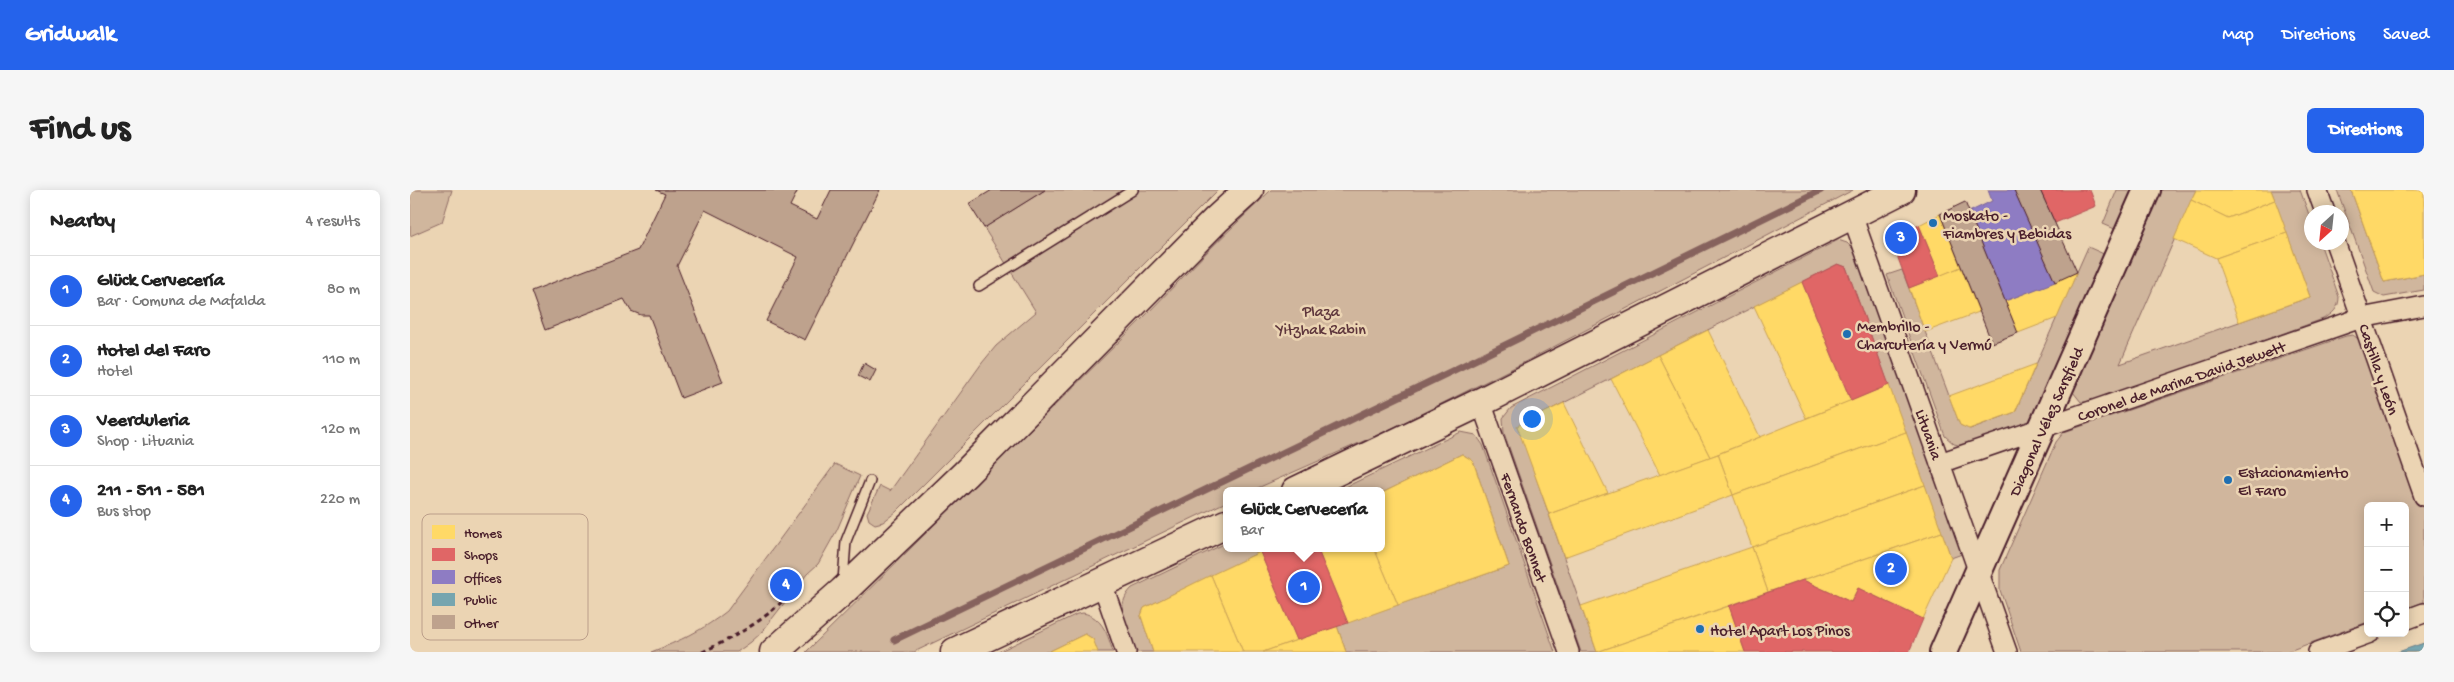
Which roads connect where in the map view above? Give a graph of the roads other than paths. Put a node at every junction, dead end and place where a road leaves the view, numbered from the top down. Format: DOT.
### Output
graph roads {
  1 [pos="1133,190"];
  2 [pos="1249,190"];
  3 [pos="1900,190"];
  4 [pos="2147,190"];
  5 [pos="2317,190"];
  6 [pos="2322,205"];
  7 [pos="1852,215"];
  8 [pos="2338,250"];
  9 [pos="979,286"];
  10 [pos="2424,306"];
  11 [pos="2361,318"];
  12 [pos="1481,402"];
  13 [pos="2042,429"];
  14 [pos="1940,463"];
  15 [pos="870,481"];
  16 [pos="1304,487"];
  17 [pos="2424,496"];
  18 [pos="1223,525"];
  19 [pos="1979,571"];
  20 [pos="1102,584"];
  21 [pos="843,590"];
  22 [pos="2424,614"];
  23 [pos="2409,619"];
  24 [pos="2364,635"];
  25 [pos="774,652"];
  26 [pos="955,652"];
  27 [pos="1126,652"];
  28 [pos="1569,652"];
  29 [pos="1943,652"];
  30 [pos="2007,652"];
  31 [pos="2318,652"];
  1 -- 9 [label="lane"];
  2 -- 21 [label="main road"];
  3 -- 7 [label="main road"];
  4 -- 13 [label="main road, Diagonal Vélez Sarsfield"];
  5 -- 6 [label="street"];
  7 -- 12 [label="main road"];
  7 -- 14 [label="street, Lituania"];
  8 -- 11 [label="street, Castilla y León"];
  10 -- 11 [label="street, Coronel de Marina David Jewett"];
  11 -- 13 [label="street, Coronel de Marina David Jewett"];
  11 -- 17 [label="street, Castilla y León"];
  12 -- 16 [label="main road"];
  12 -- 28 [label="street, Fernando Bonnet"];
  13 -- 14 [label="street, Coronel de Marina David Jewett"];
  13 -- 19 [label="main road, Diagonal Vélez Sarsfield"];
  14 -- 19 [label="street, Lituania"];
  15 -- 21 [label="lane"];
  18 -- 20 [label="main road"];
  19 -- 29 [label="main road, Diagonal Vélez Sarsfield"];
  19 -- 30 [label="street, Lituania"];
  20 -- 26 [label="main road"];
  20 -- 27 [label="street"];
  21 -- 25 [label="main road"];
  22 -- 23 [label="street"];
  24 -- 31 [label="street"];
}
